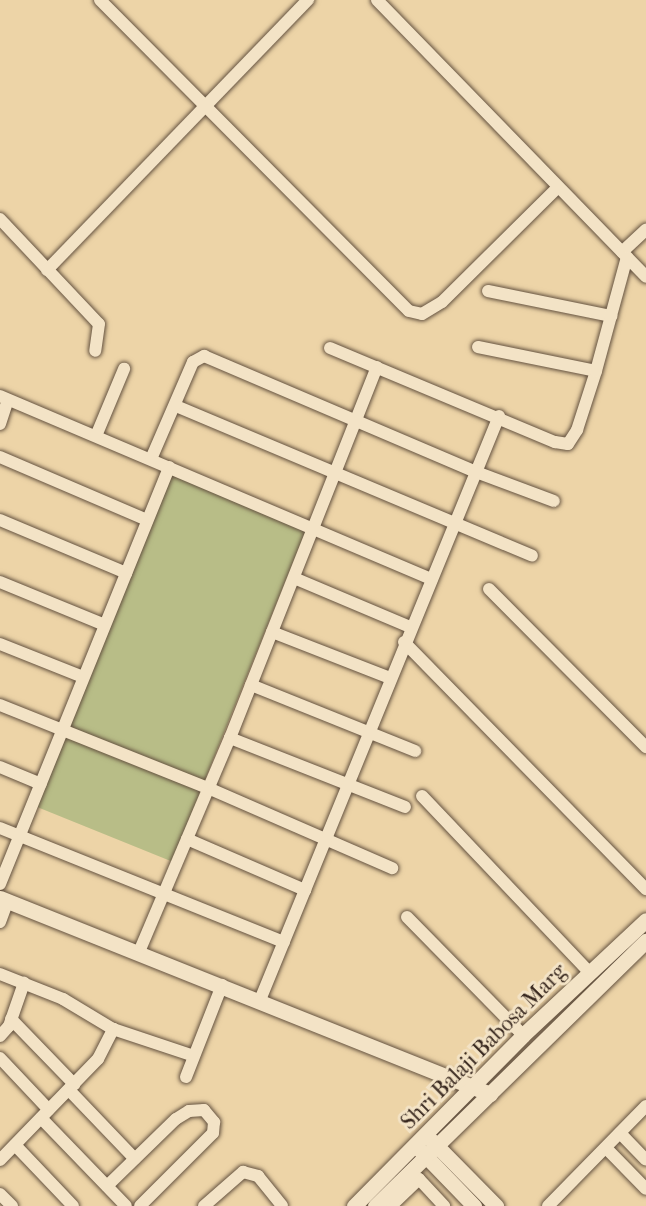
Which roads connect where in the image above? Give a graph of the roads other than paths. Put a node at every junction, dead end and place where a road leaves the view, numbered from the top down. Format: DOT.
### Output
graph roads {
  1 [pos="100,0"];
  2 [pos="308,0"];
  3 [pos="377,0"];
  4 [pos="207,107"];
  5 [pos="557,188"];
  6 [pos="0,219"];
  7 [pos="644,236"];
  8 [pos="624,255"];
  9 [pos="47,270"];
  10 [pos="646,277"];
  11 [pos="488,291"];
  12 [pos="611,316"];
  13 [pos="478,346"];
  14 [pos="330,348"];
  15 [pos="95,351"];
  16 [pos="377,367"];
  17 [pos="124,369"];
  18 [pos="596,371"];
  19 [pos="4,398"];
  20 [pos="176,406"];
  21 [pos="499,416"];
  22 [pos="356,422"];
  23 [pos="0,424"];
  24 [pos="96,436"];
  25 [pos="0,458"];
  26 [pos="151,459"];
  27 [pos="169,467"];
  28 [pos="476,472"];
  29 [pos="334,475"];
  30 [pos="554,501"];
  31 [pos="0,520"];
  32 [pos="147,520"];
  33 [pos="455,522"];
  34 [pos="314,528"];
  35 [pos="532,556"];
  36 [pos="126,573"];
  37 [pos="294,578"];
  38 [pos="432,579"];
  39 [pos="0,582"];
  40 [pos="489,589"];
  41 [pos="105,625"];
  42 [pos="410,627"];
  43 [pos="272,632"];
  44 [pos="404,642"];
  45 [pos="0,644"];
  46 [pos="84,677"];
  47 [pos="390,678"];
  48 [pos="251,685"];
  49 [pos="0,705"];
  50 [pos="62,730"];
  51 [pos="368,732"];
  52 [pos="230,738"];
  53 [pos="646,747"];
  54 [pos="415,751"];
  55 [pos="0,768"];
  56 [pos="40,784"];
  57 [pos="347,785"];
  58 [pos="208,788"];
  59 [pos="422,796"];
  60 [pos="405,807"];
  61 [pos="0,828"];
  62 [pos="20,836"];
  63 [pos="326,837"];
  64 [pos="187,839"];
  65 [pos="4,862"];
  66 [pos="392,868"];
  67 [pos="0,884"];
  68 [pos="646,889"];
  69 [pos="305,890"];
  70 [pos="163,895"];
  71 [pos="4,899"];
  72 [pos="407,917"];
  73 [pos="646,920"];
  74 [pos="0,922"];
  75 [pos="646,941"];
  76 [pos="284,942"];
  77 [pos="139,952"];
  78 [pos="590,973"];
  79 [pos="0,974"];
  80 [pos="24,983"];
  81 [pos="222,985"];
  82 [pos="260,1000"];
  83 [pos="11,1019"];
  84 [pos="113,1029"];
  85 [pos="523,1035"];
  86 [pos="0,1036"];
  87 [pos="194,1056"];
  88 [pos="0,1058"];
  89 [pos="186,1077"];
  90 [pos="71,1087"];
  91 [pos="471,1088"];
  92 [pos="490,1094"];
  93 [pos="646,1106"];
  94 [pos="45,1114"];
  95 [pos="620,1133"];
  96 [pos="15,1145"];
  97 [pos="426,1146"];
  98 [pos="606,1148"];
  99 [pos="135,1159"];
  100 [pos="0,1160"];
  101 [pos="646,1160"];
  102 [pos="107,1186"];
  103 [pos="646,1189"];
  104 [pos="0,1194"];
  105 [pos="393,1205"];
  106 [pos="12,1206"];
  107 [pos="73,1206"];
  108 [pos="126,1206"];
  109 [pos="140,1206"];
  110 [pos="204,1206"];
  111 [pos="282,1206"];
  112 [pos="354,1206"];
  113 [pos="375,1206"];
  114 [pos="444,1206"];
  115 [pos="474,1206"];
  116 [pos="496,1206"];
  117 [pos="548,1206"];
  1 -- 4 [label="street"];
  2 -- 4 [label="street"];
  3 -- 5 [label="street"];
  4 -- 5 [label="street"];
  4 -- 9 [label="street"];
  5 -- 8 [label="street"];
  6 -- 9 [label="street"];
  7 -- 8 [label="street"];
  8 -- 10 [label="street"];
  8 -- 12 [label="street"];
  9 -- 15 [label="street"];
  11 -- 12 [label="street"];
  12 -- 18 [label="street"];
  13 -- 18 [label="street"];
  14 -- 16 [label="street"];
  16 -- 21 [label="street"];
  16 -- 22 [label="street"];
  17 -- 24 [label="street"];
  18 -- 21 [label="street"];
  19 -- 23 [label="street"];
  19 -- 24 [label="street"];
  20 -- 22 [label="street"];
  20 -- 26 [label="street"];
  20 -- 29 [label="street"];
  21 -- 28 [label="street"];
  22 -- 28 [label="street"];
  22 -- 29 [label="street"];
  24 -- 26 [label="street"];
  25 -- 32 [label="street"];
  26 -- 27 [label="street"];
  27 -- 32 [label="street"];
  27 -- 34 [label="street"];
  28 -- 30 [label="street"];
  28 -- 33 [label="street"];
  29 -- 33 [label="street"];
  29 -- 34 [label="street"];
  31 -- 36 [label="street"];
  32 -- 36 [label="street"];
  33 -- 35 [label="street"];
  33 -- 38 [label="street"];
  34 -- 37 [label="street"];
  34 -- 38 [label="street"];
  36 -- 41 [label="street"];
  37 -- 42 [label="street"];
  37 -- 43 [label="street"];
  38 -- 42 [label="street"];
  39 -- 41 [label="street"];
  40 -- 53 [label="street"];
  41 -- 46 [label="street"];
  42 -- 44 [label="street"];
  43 -- 47 [label="street"];
  43 -- 48 [label="street"];
  44 -- 47 [label="street"];
  44 -- 68 [label="street"];
  45 -- 46 [label="street"];
  46 -- 50 [label="street"];
  47 -- 51 [label="street"];
  48 -- 51 [label="street"];
  48 -- 52 [label="street"];
  49 -- 50 [label="street"];
  50 -- 56 [label="street"];
  50 -- 58 [label="street"];
  51 -- 54 [label="street"];
  51 -- 57 [label="street"];
  52 -- 57 [label="street"];
  52 -- 58 [label="street"];
  55 -- 56 [label="street"];
  56 -- 62 [label="street"];
  57 -- 60 [label="street"];
  57 -- 63 [label="street"];
  58 -- 63 [label="street"];
  58 -- 64 [label="street"];
  59 -- 78 [label="street"];
  61 -- 62 [label="street"];
  62 -- 65 [label="street"];
  62 -- 70 [label="street"];
  63 -- 66 [label="street"];
  63 -- 69 [label="street"];
  64 -- 69 [label="street"];
  64 -- 70 [label="street"];
  65 -- 67 [label="street"];
  69 -- 76 [label="street"];
  70 -- 76 [label="street"];
  70 -- 77 [label="street"];
  71 -- 74 [label="street"];
  71 -- 77 [label="street"];
  72 -- 85 [label="street"];
  73 -- 78 [label="street, Shri Balaji Babosa Marg"];
  75 -- 92 [label="street, Shri Balaji Babosa Marg"];
  76 -- 82 [label="street"];
  77 -- 81 [label="street"];
  78 -- 85 [label="street, Shri Balaji Babosa Marg"];
  79 -- 80 [label="street"];
  80 -- 83 [label="street"];
  80 -- 84 [label="street"];
  81 -- 82 [label="street"];
  81 -- 87 [label="street"];
  82 -- 91 [label="street"];
  83 -- 86 [label="street"];
  83 -- 90 [label="street"];
  84 -- 87 [label="street"];
  84 -- 90 [label="street"];
  85 -- 91 [label="street, Shri Balaji Babosa Marg"];
  87 -- 89 [label="street"];
  88 -- 94 [label="street"];
  90 -- 94 [label="street"];
  90 -- 99 [label="street"];
  91 -- 92 [label="street"];
  91 -- 97 [label="street, Shri Balaji Babosa Marg"];
  92 -- 97 [label="street, Shri Balaji Babosa Marg"];
  93 -- 95 [label="street"];
  94 -- 96 [label="street"];
  94 -- 102 [label="street"];
  95 -- 98 [label="street"];
  95 -- 101 [label="street"];
  96 -- 100 [label="street"];
  96 -- 107 [label="street"];
  97 -- 112 [label="street, Shri Balaji Babosa Marg"];
  97 -- 113 [label="street, Shri Balaji Babosa Marg"];
  97 -- 115 [label="street"];
  97 -- 116 [label="street"];
  98 -- 103 [label="street"];
  98 -- 117 [label="street"];
  99 -- 102 [label="street"];
  99 -- 109 [label="street"];
  102 -- 108 [label="street"];
  104 -- 106 [label="street"];
  105 -- 114 [label="street"];
  110 -- 111 [label="street"];
}
